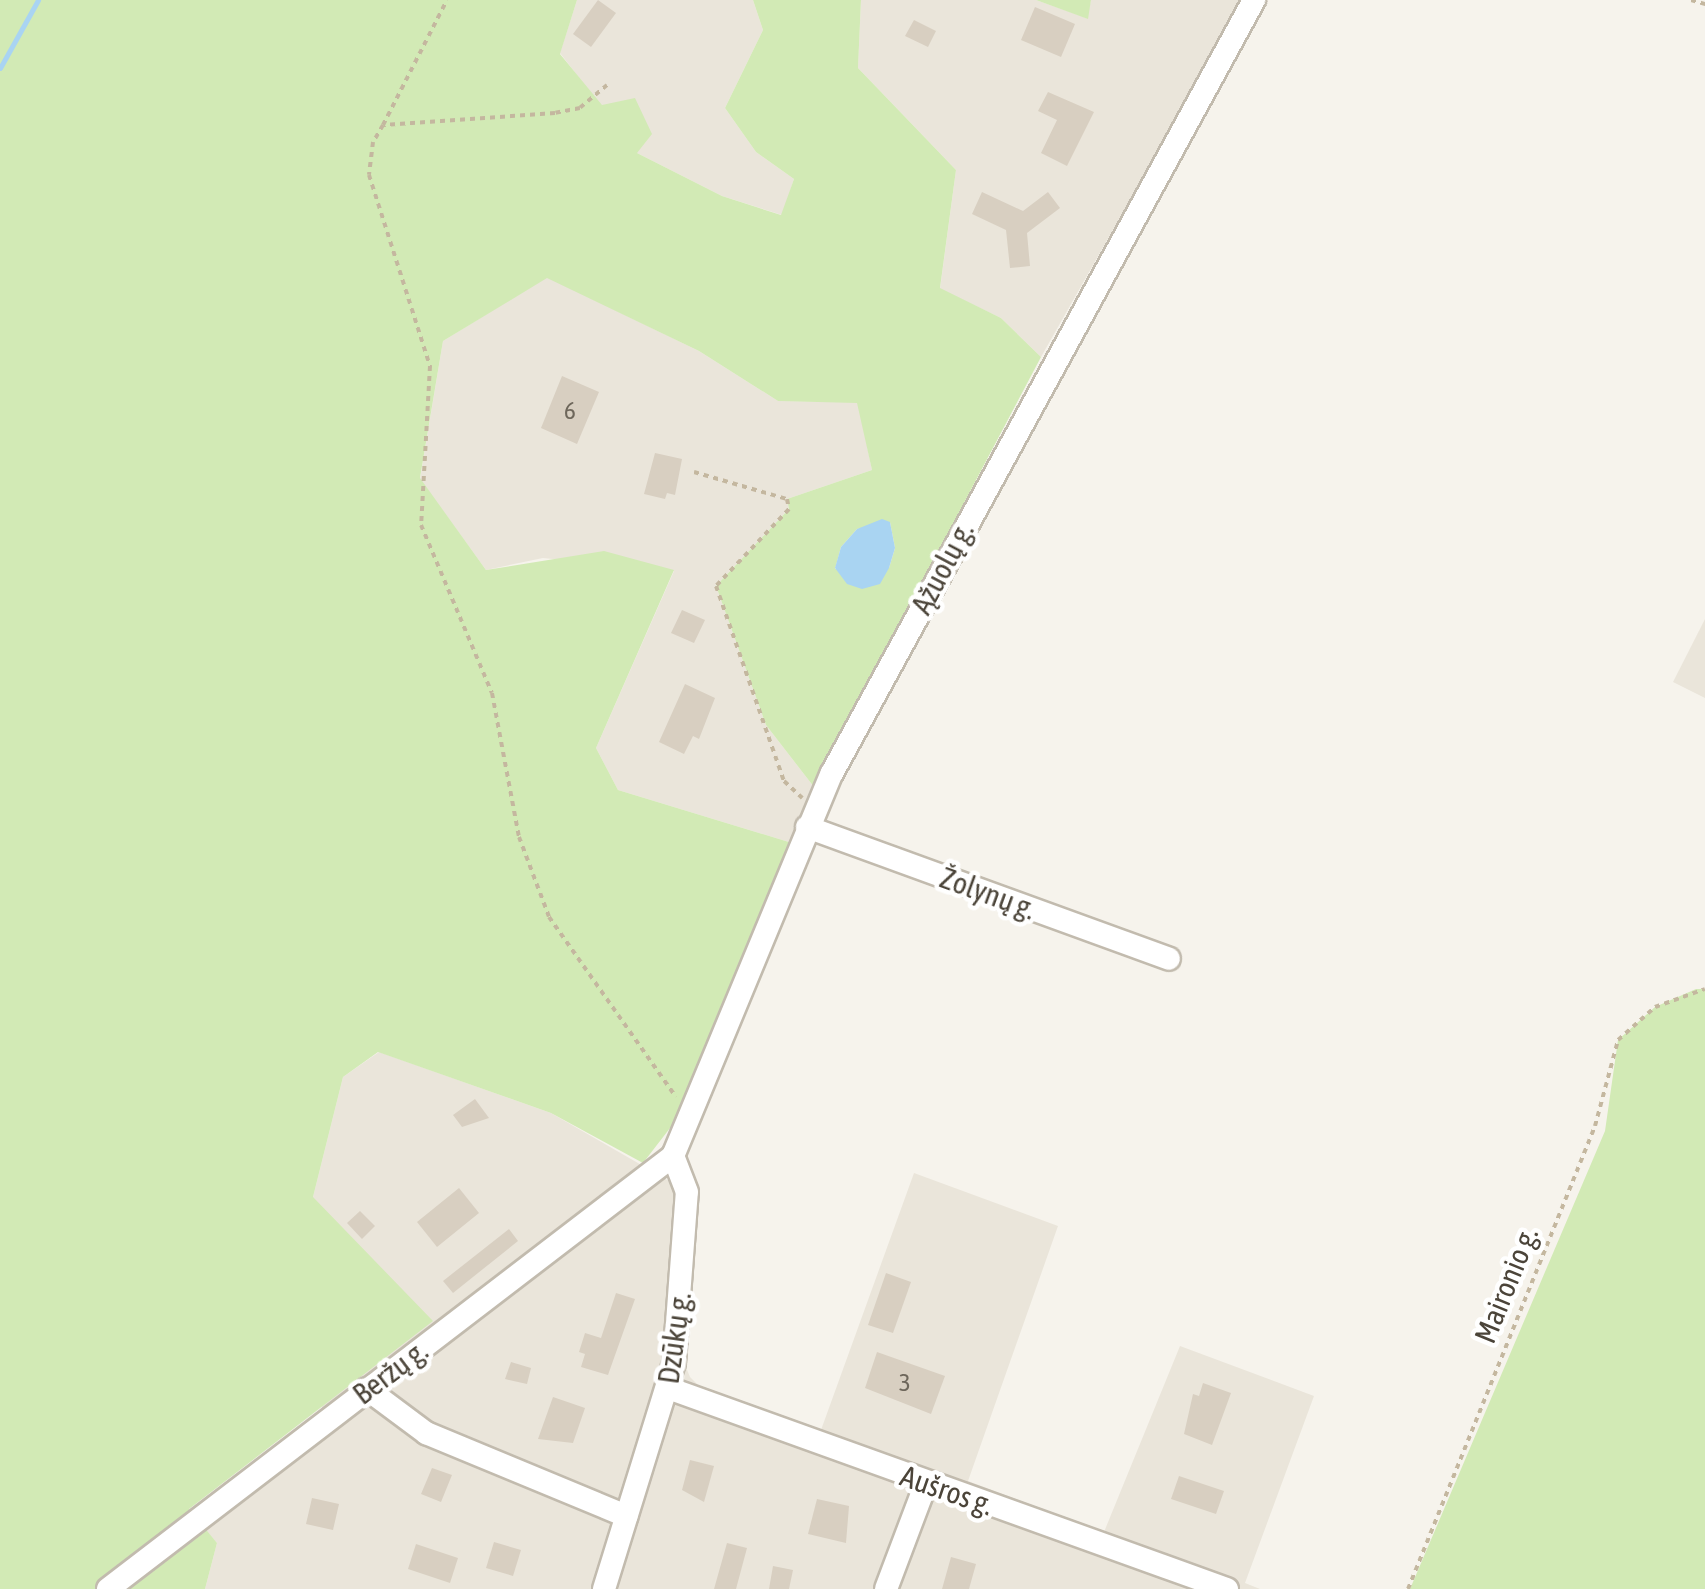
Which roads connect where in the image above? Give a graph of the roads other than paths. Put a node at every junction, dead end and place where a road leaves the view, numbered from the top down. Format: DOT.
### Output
graph roads {
  1 [pos="1254,0"];
  2 [pos="807,827"];
  3 [pos="1169,959"];
  4 [pos="673,1156"];
  5 [pos="668,1388"];
  6 [pos="367,1389"];
  7 [pos="926,1482"];
  8 [pos="626,1516"];
  9 [pos="108,1589"];
  10 [pos="604,1589"];
  11 [pos="886,1589"];
  12 [pos="1227,1589"];
  1 -- 2 [label="street, Ąžuolų g."];
  2 -- 3 [label="street, Žolynų g."];
  2 -- 4 [label="street, Ąžuolų g."];
  4 -- 5 [label="street, Dzūkų g."];
  4 -- 6 [label="street, Beržų g."];
  5 -- 7 [label="street, Aušros g."];
  5 -- 8 [label="street, Dzūkų g."];
  6 -- 8 [label="street"];
  6 -- 9 [label="street, Beržų g."];
  7 -- 11 [label="street"];
  7 -- 12 [label="street, Aušros g."];
  8 -- 10 [label="street, Dzūkų g."];
}
